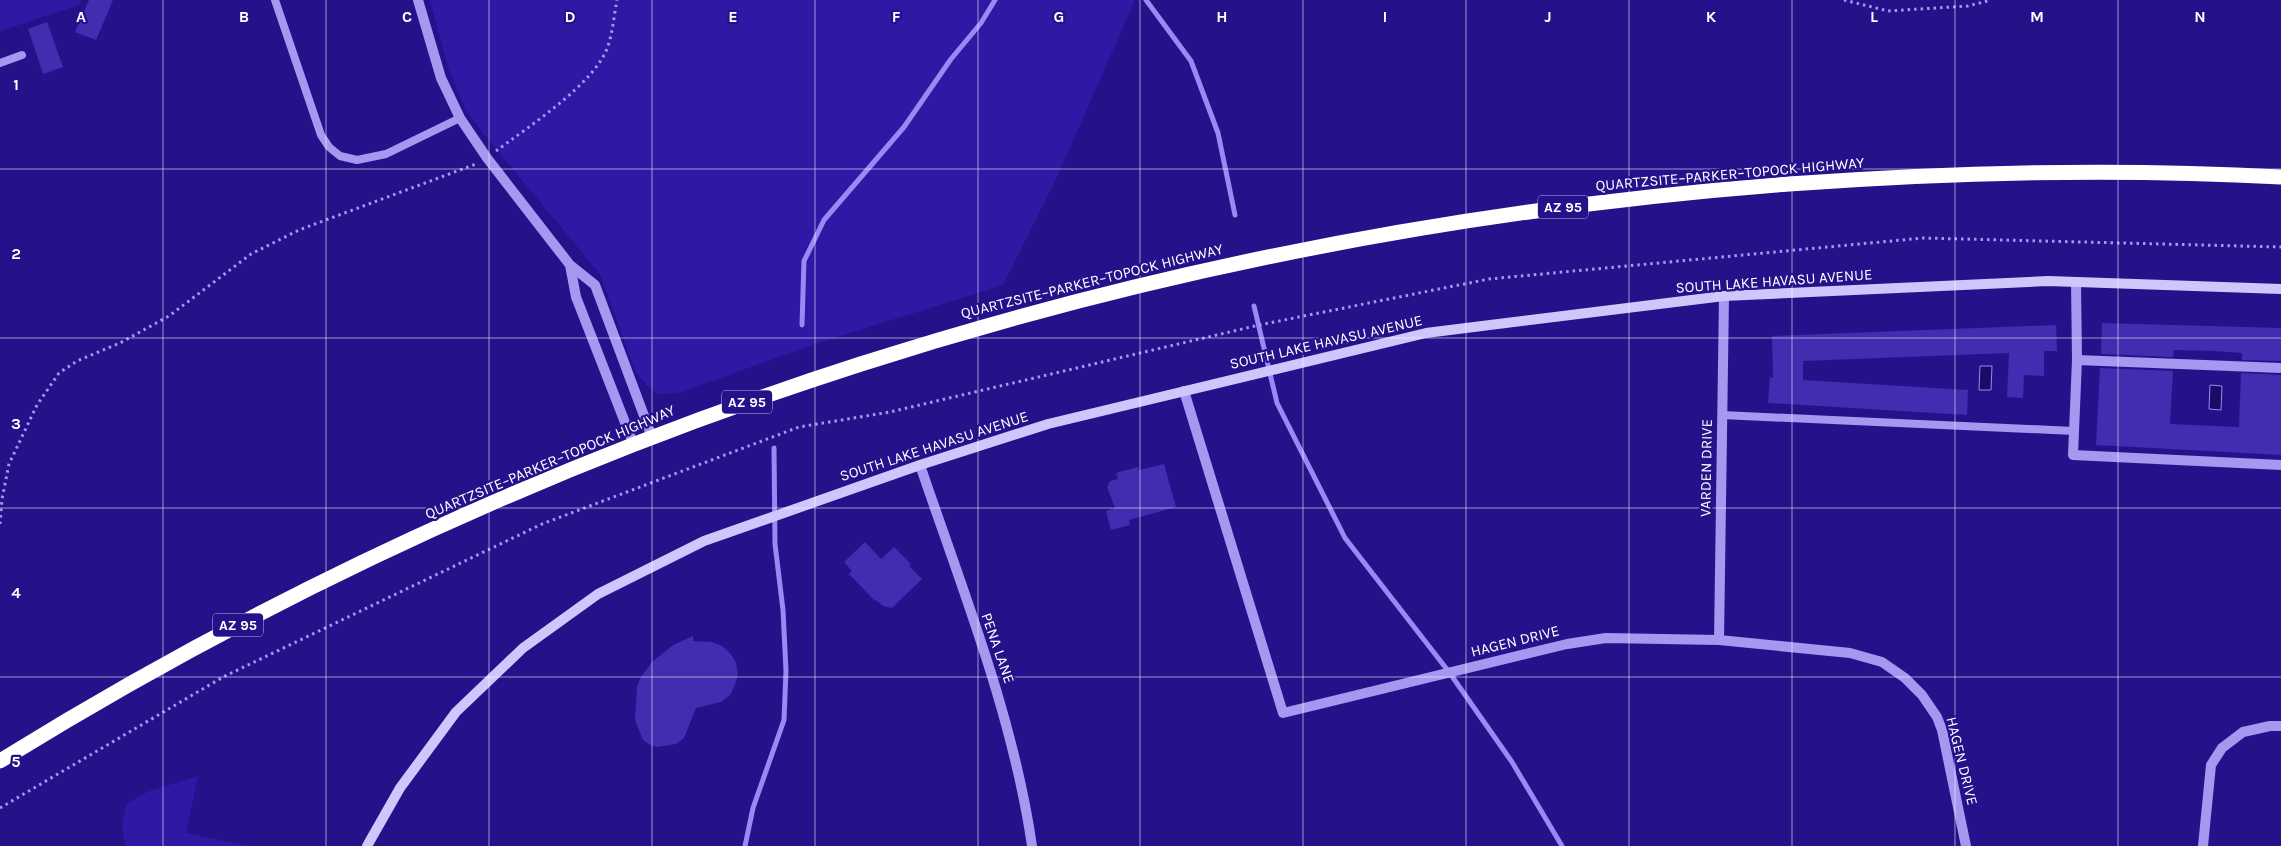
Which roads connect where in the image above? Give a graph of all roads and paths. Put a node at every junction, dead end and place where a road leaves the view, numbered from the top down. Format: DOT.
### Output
graph roads {
  1 [pos="275,0"];
  2 [pos="418,0"];
  3 [pos="617,0"];
  4 [pos="1844,0"];
  5 [pos="1991,0"];
  6 [pos="22,54"];
  7 [pos="0,63"];
  8 [pos="460,118"];
  9 [pos="487,158"];
  10 [pos="2281,177"];
  11 [pos="570,265"];
  12 [pos="2076,282"];
  13 [pos="2281,290"];
  14 [pos="1724,296"];
  15 [pos="2077,360"];
  16 [pos="2281,368"];
  17 [pos="1184,391"];
  18 [pos="1722,416"];
  19 [pos="2074,432"];
  20 [pos="652,437"];
  21 [pos="633,443"];
  22 [pos="920,465"];
  23 [pos="2281,465"];
  24 [pos="0,524"];
  25 [pos="1719,640"];
  26 [pos="2281,726"];
  27 [pos="0,762"];
  28 [pos="367,846"];
  29 [pos="1032,846"];
  30 [pos="1966,846"];
  31 [pos="2203,846"];
  1 -- 8 [label="lane"];
  2 -- 8 [label="street"];
  3 -- 9 [label="path"];
  4 -- 5 [label="path"];
  6 -- 7 [label="lane"];
  8 -- 9 [label="street"];
  9 -- 11 [label="street"];
  9 -- 24 [label="path"];
  10 -- 20 [label="highway, QUARTZSITE–PARKER–TOPOCK HIGHWAY / AZ 95"];
  11 -- 20 [label="street"];
  11 -- 21 [label="street"];
  12 -- 13 [label="main road, SOUTH LAKE HAVASU AVENUE"];
  12 -- 14 [label="main road, SOUTH LAKE HAVASU AVENUE"];
  12 -- 15 [label="street"];
  14 -- 17 [label="main road, SOUTH LAKE HAVASU AVENUE"];
  14 -- 18 [label="street, VARDEN DRIVE"];
  15 -- 16 [label="street"];
  15 -- 19 [label="street"];
  17 -- 22 [label="main road, SOUTH LAKE HAVASU AVENUE"];
  17 -- 25 [label="street, HAGEN DRIVE"];
  18 -- 19 [label="lane"];
  18 -- 25 [label="street, VARDEN DRIVE"];
  19 -- 23 [label="street"];
  20 -- 21 [label="highway, QUARTZSITE–PARKER–TOPOCK HIGHWAY / AZ 95"];
  21 -- 27 [label="highway, QUARTZSITE–PARKER–TOPOCK HIGHWAY / AZ 95"];
  22 -- 28 [label="main road, SOUTH LAKE HAVASU AVENUE"];
  22 -- 29 [label="street, PENA LANE"];
  25 -- 30 [label="street, HAGEN DRIVE"];
  26 -- 31 [label="street"];
}
